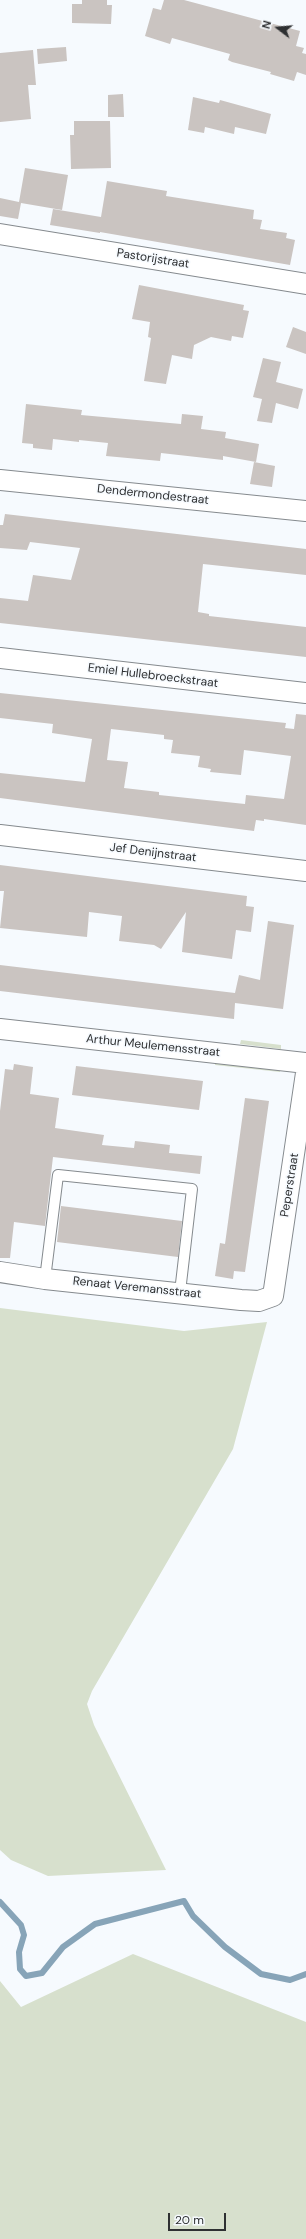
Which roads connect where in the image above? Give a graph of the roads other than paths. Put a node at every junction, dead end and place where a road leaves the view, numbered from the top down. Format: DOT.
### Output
graph roads {
  1 [pos="0,234"];
  2 [pos="306,284"];
  3 [pos="0,480"];
  4 [pos="306,511"];
  5 [pos="0,658"];
  6 [pos="306,693"];
  7 [pos="0,835"];
  8 [pos="306,871"];
  9 [pos="0,1029"];
  10 [pos="306,1063"];
  11 [pos="306,1073"];
  12 [pos="0,1272"];
  13 [pos="45,1279"];
  14 [pos="180,1292"];
  15 [pos="273,1296"];
  1 -- 2 [label="street, Pastorijstraat"];
  3 -- 4 [label="street, Dendermondestraat"];
  5 -- 6 [label="street, Emiel Hullebroeckstraat"];
  7 -- 8 [label="street, Jef Denijnstraat"];
  9 -- 10 [label="street, Arthur Meulemensstraat"];
  11 -- 15 [label="street, Peperstraat"];
  12 -- 13 [label="street, Renaat Veremansstraat"];
  13 -- 14 [label="street, Renaat Veremansstraat"];
  13 -- 14 [label="lane"];
  14 -- 15 [label="street, Renaat Veremansstraat"];
}
